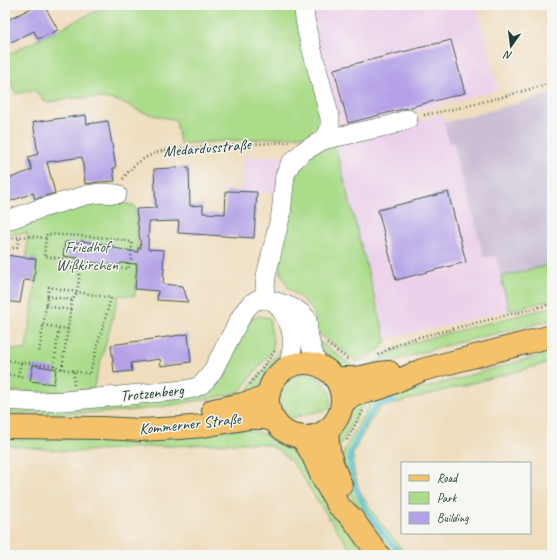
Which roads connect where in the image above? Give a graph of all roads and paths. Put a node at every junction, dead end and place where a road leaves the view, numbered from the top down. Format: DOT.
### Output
graph roads {
  1 [pos="303,5"];
  2 [pos="552,83"];
  3 [pos="408,119"];
  4 [pos="323,140"];
  5 [pos="295,142"];
  6 [pos="117,194"];
  7 [pos="5,221"];
  8 [pos="19,238"];
  9 [pos="46,238"];
  10 [pos="5,239"];
  11 [pos="5,250"];
  12 [pos="80,261"];
  13 [pos="77,292"];
  14 [pos="48,296"];
  15 [pos="72,300"];
  16 [pos="270,301"];
  17 [pos="552,304"];
  18 [pos="46,306"];
  19 [pos="71,310"];
  20 [pos="43,325"];
  21 [pos="59,328"];
  22 [pos="68,330"];
  23 [pos="552,336"];
  24 [pos="39,354"];
  25 [pos="372,358"];
  26 [pos="5,360"];
  27 [pos="21,362"];
  28 [pos="54,366"];
  29 [pos="288,368"];
  30 [pos="62,370"];
  31 [pos="422,370"];
  32 [pos="74,372"];
  33 [pos="326,372"];
  34 [pos="5,374"];
  35 [pos="18,376"];
  36 [pos="25,376"];
  37 [pos="74,384"];
  38 [pos="366,392"];
  39 [pos="269,393"];
  40 [pos="5,400"];
  41 [pos="342,404"];
  42 [pos="275,421"];
  43 [pos="5,427"];
  44 [pos="103,428"];
  45 [pos="328,429"];
  46 [pos="298,436"];
  47 [pos="347,440"];
  48 [pos="352,518"];
  49 [pos="379,555"];
  1 -- 4 [label="street"];
  2 -- 3 [label="path"];
  3 -- 4 [label="street"];
  4 -- 16 [label="street"];
  5 -- 6 [label="path, Medardusstraße"];
  6 -- 7 [label="street"];
  8 -- 9 [label="path"];
  8 -- 10 [label="path"];
  8 -- 11 [label="path"];
  9 -- 12 [label="path"];
  9 -- 12 [label="path"];
  12 -- 13 [label="path"];
  13 -- 14 [label="path"];
  13 -- 15 [label="path"];
  13 -- 32 [label="path"];
  14 -- 15 [label="path"];
  14 -- 18 [label="path"];
  15 -- 19 [label="path"];
  16 -- 29 [label="street"];
  16 -- 33 [label="street"];
  16 -- 40 [label="street, Trotzenberg"];
  17 -- 25 [label="path"];
  18 -- 19 [label="path"];
  18 -- 20 [label="path"];
  19 -- 22 [label="path"];
  20 -- 21 [label="path"];
  20 -- 24 [label="path"];
  21 -- 22 [label="path"];
  21 -- 28 [label="path"];
  22 -- 30 [label="path"];
  23 -- 31 [label="main road"];
  26 -- 27 [label="path"];
  27 -- 28 [label="path"];
  27 -- 35 [label="path"];
  28 -- 30 [label="path"];
  29 -- 33 [label="main road"];
  29 -- 39 [label="main road"];
  30 -- 32 [label="path"];
  31 -- 33 [label="main road"];
  31 -- 38 [label="main road"];
  32 -- 37 [label="path"];
  33 -- 41 [label="main road"];
  34 -- 35 [label="path"];
  35 -- 36 [label="path"];
  38 -- 41 [label="main road"];
  38 -- 47 [label="path"];
  39 -- 42 [label="main road"];
  39 -- 44 [label="main road, Kommerner Straße"];
  41 -- 45 [label="main road"];
  42 -- 44 [label="main road, Kommerner Straße"];
  42 -- 46 [label="main road"];
  43 -- 44 [label="main road, Kommerner Straße"];
  45 -- 46 [label="main road"];
  45 -- 48 [label="main road"];
  46 -- 48 [label="main road"];
  48 -- 49 [label="main road"];
}
